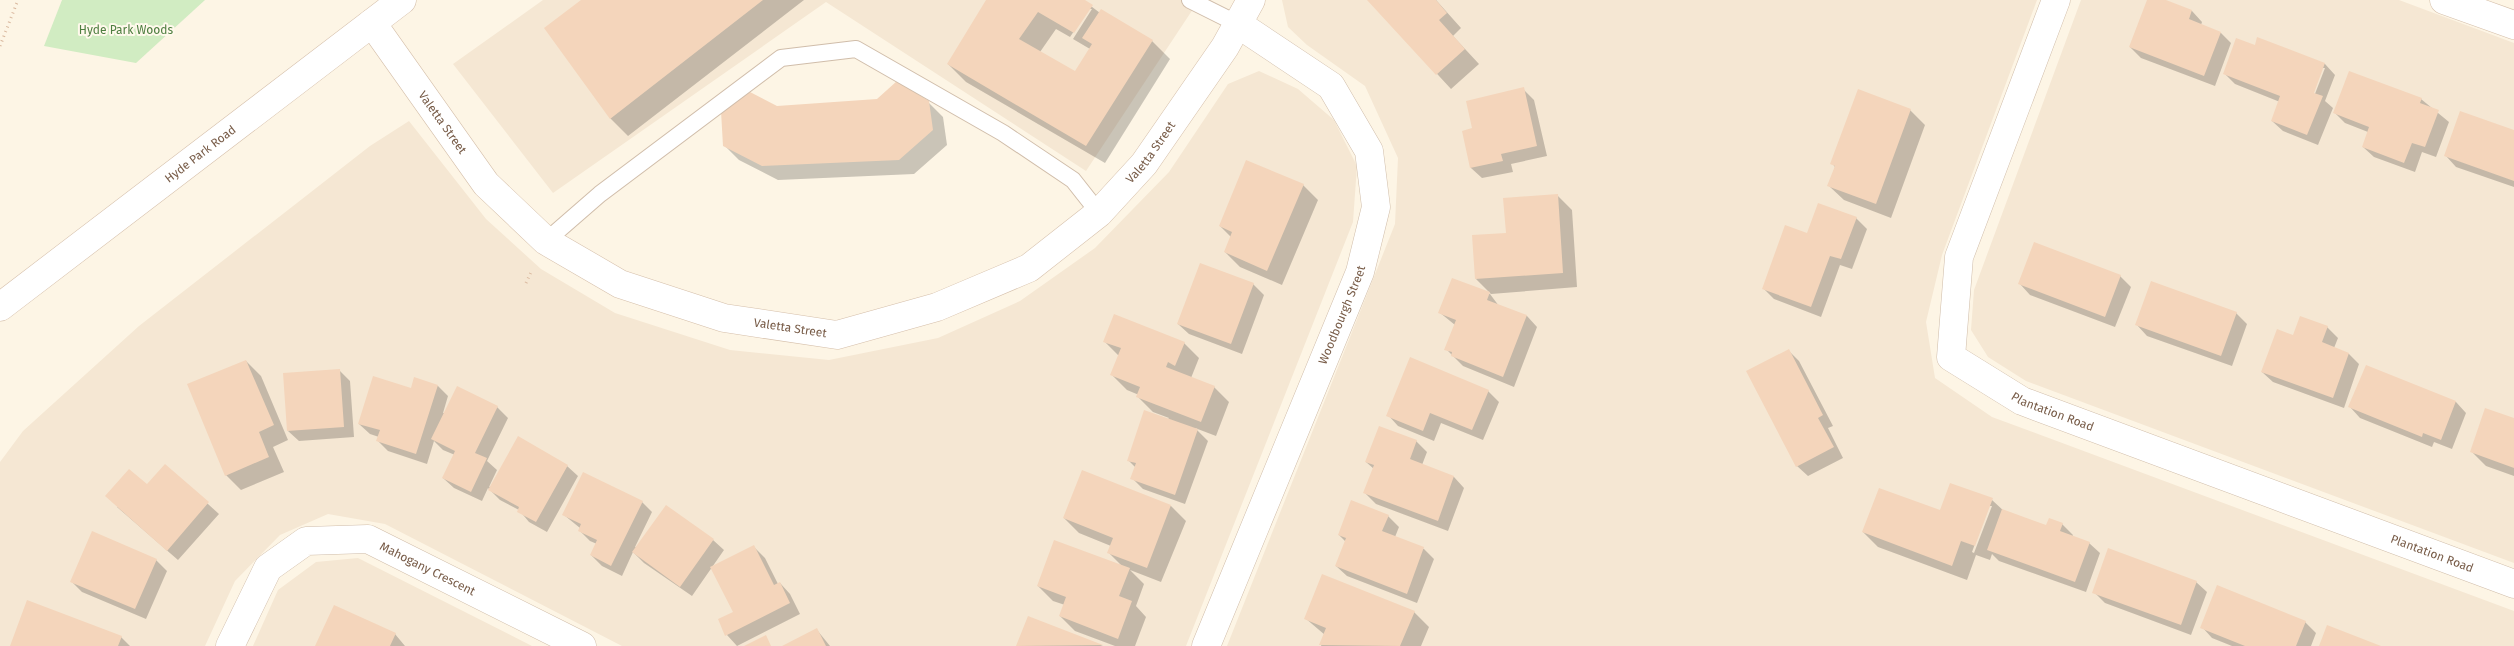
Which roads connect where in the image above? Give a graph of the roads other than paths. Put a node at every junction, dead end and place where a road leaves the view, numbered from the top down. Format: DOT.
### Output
graph roads {
  1 [pos="402,0"];
  2 [pos="1190,0"];
  3 [pos="1251,0"];
  4 [pos="2056,0"];
  5 [pos="2444,0"];
  6 [pos="372,23"];
  7 [pos="1238,24"];
  8 [pos="2514,25"];
  9 [pos="1099,213"];
  10 [pos="546,241"];
  11 [pos="0,307"];
  12 [pos="2514,584"];
  13 [pos="230,646"];
  14 [pos="582,646"];
  15 [pos="1206,646"];
  1 -- 6 [label="street, Hyde Park Road"];
  2 -- 7 [label="lane"];
  3 -- 7 [label="street, Valetta Street"];
  4 -- 12 [label="street, Plantation Road"];
  5 -- 8 [label="street"];
  6 -- 10 [label="street, Valetta Street"];
  6 -- 11 [label="street, Hyde Park Road"];
  7 -- 9 [label="street, Valetta Street"];
  7 -- 15 [label="street, Woodbourgh Street"];
  9 -- 10 [label="street, Valetta Street"];
  9 -- 10 [label="lane"];
  13 -- 14 [label="street, Mahogany Crescent"];
}
